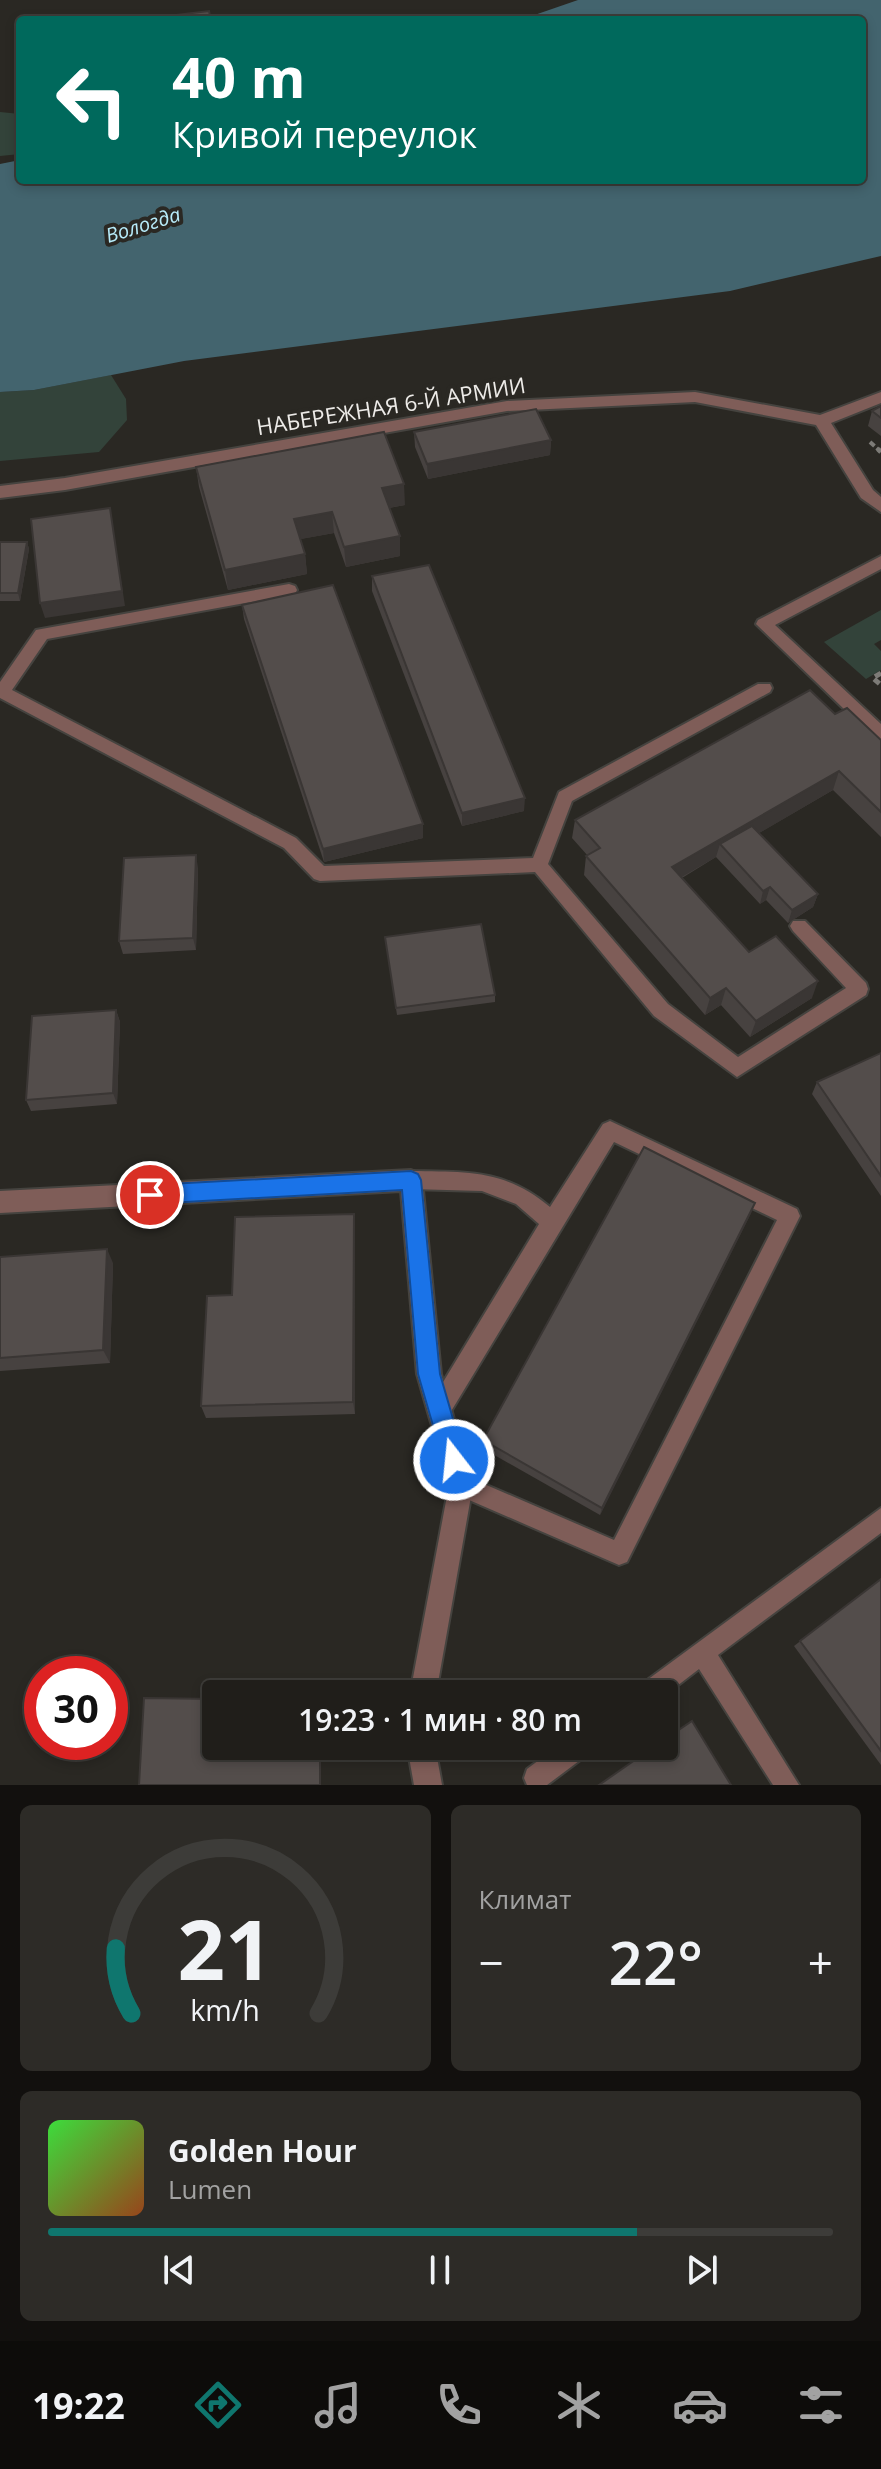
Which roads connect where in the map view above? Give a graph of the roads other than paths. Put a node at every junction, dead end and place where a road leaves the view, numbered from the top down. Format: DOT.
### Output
graph roads {
  1 [pos="881,397"];
  2 [pos="821,421"];
  3 [pos="0,492"];
  4 [pos="881,506"];
  5 [pos="881,562"];
  6 [pos="289,590"];
  7 [pos="764,688"];
  8 [pos="1,692"];
  9 [pos="881,734"];
  10 [pos="539,865"];
  11 [pos="799,926"];
  12 [pos="411,1180"];
  13 [pos="0,1202"];
  14 [pos="552,1222"];
  15 [pos="439,1410"];
  16 [pos="461,1485"];
  17 [pos="881,1519"];
  18 [pos="702,1652"];
  19 [pos="426,1680"];
  20 [pos="665,1680"];
  21 [pos="424,1760"];
  22 [pos="560,1760"];
  23 [pos="536,1778"];
  24 [pos="428,1785"];
  25 [pos="787,1785"];
  1 -- 2 [label="street"];
  2 -- 3 [label="street, НАБЕРЕЖНАЯ 6-Й АРМИИ"];
  2 -- 4 [label="street"];
  5 -- 9 [label="lane"];
  6 -- 8 [label="lane"];
  7 -- 10 [label="lane"];
  8 -- 10 [label="lane"];
  10 -- 11 [label="lane"];
  12 -- 13 [label="street"];
  12 -- 14 [label="lane"];
  12 -- 15 [label="street"];
  14 -- 15 [label="lane"];
  14 -- 16 [label="lane"];
  15 -- 16 [label="street"];
  16 -- 19 [label="street"];
  17 -- 18 [label="lane"];
  18 -- 20 [label="lane"];
  18 -- 25 [label="lane"];
  21 -- 24 [label="street"];
  22 -- 23 [label="lane"];
}
